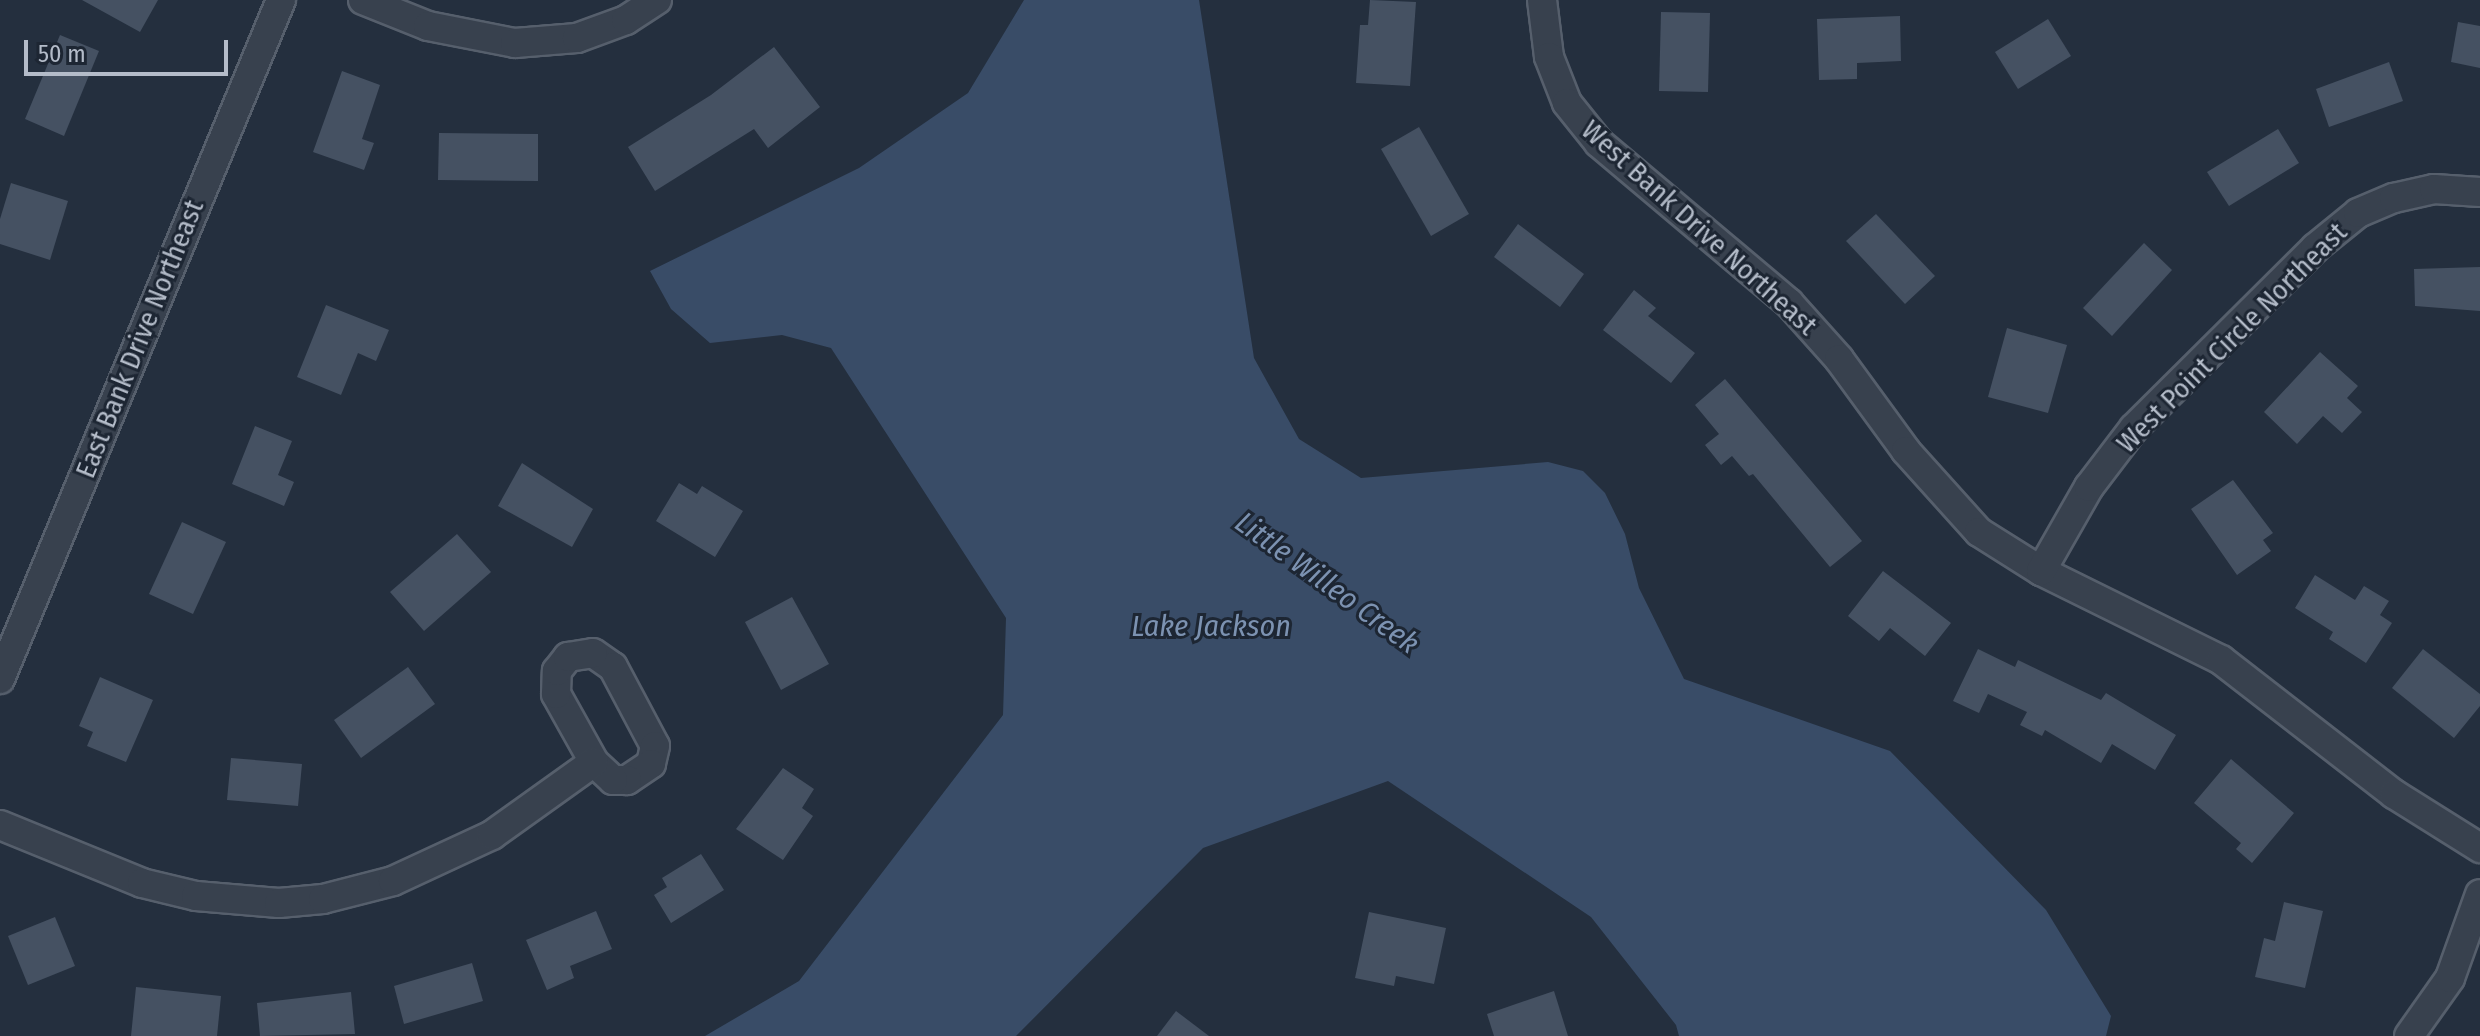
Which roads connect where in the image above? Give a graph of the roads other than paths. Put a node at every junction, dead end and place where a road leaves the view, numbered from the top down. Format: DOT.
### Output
graph roads {
  1 [pos="281,0"];
  2 [pos="363,0"];
  3 [pos="657,0"];
  4 [pos="1542,0"];
  5 [pos="2480,192"];
  6 [pos="2041,571"];
  7 [pos="0,679"];
  8 [pos="594,762"];
  9 [pos="0,825"];
  10 [pos="2480,848"];
  11 [pos="2480,894"];
  12 [pos="2409,1036"];
  1 -- 7 [label="street, East Bank Drive Northeast"];
  2 -- 3 [label="street"];
  4 -- 6 [label="street, West Bank Drive Northeast"];
  5 -- 6 [label="street, West Point Circle Northeast"];
  6 -- 10 [label="street, West Bank Drive Northeast"];
  8 -- 9 [label="street"];
  11 -- 12 [label="street"];
}
